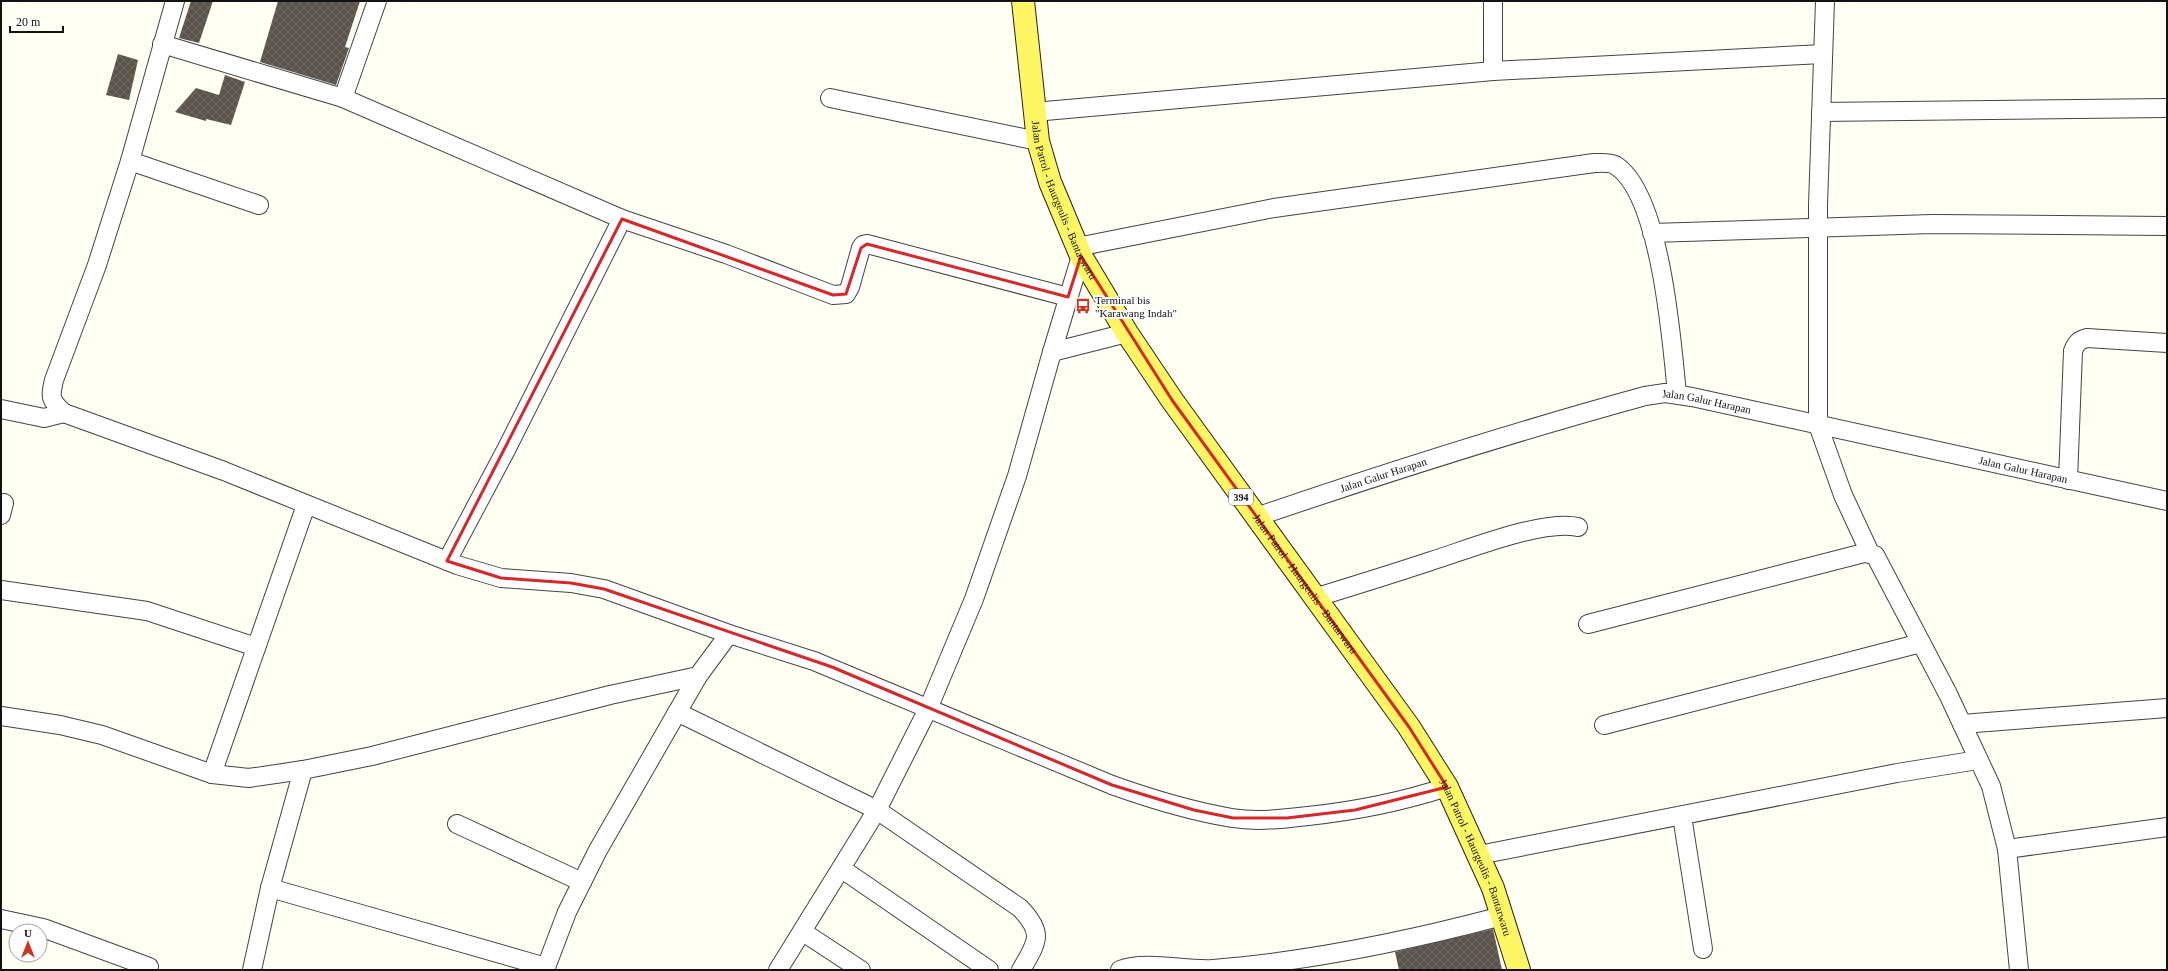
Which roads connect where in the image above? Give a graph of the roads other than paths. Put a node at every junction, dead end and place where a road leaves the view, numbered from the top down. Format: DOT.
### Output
graph roads {
  1 [pos="175,1"];
  2 [pos="377,1"];
  3 [pos="1023,1"];
  4 [pos="1493,1"];
  5 [pos="1825,1"];
  6 [pos="162,44"];
  7 [pos="1823,54"];
  8 [pos="1493,71"];
  9 [pos="343,98"];
  10 [pos="830,98"];
  11 [pos="2167,108"];
  12 [pos="1034,112"];
  13 [pos="1821,112"];
  14 [pos="1038,141"];
  15 [pos="130,161"];
  16 [pos="259,205"];
  17 [pos="622,219"];
  18 [pos="2167,226"];
  19 [pos="1818,228"];
  20 [pos="1652,233"];
  21 [pos="1079,252"];
  22 [pos="1068,297"];
  23 [pos="1127,333"];
  24 [pos="2167,343"];
  25 [pos="1052,352"];
  26 [pos="1677,394"];
  27 [pos="1,409"];
  28 [pos="64,413"];
  29 [pos="1818,425"];
  30 [pos="2068,480"];
  31 [pos="2167,501"];
  32 [pos="306,504"];
  33 [pos="1256,518"];
  34 [pos="1578,527"];
  35 [pos="1870,553"];
  36 [pos="447,561"];
  37 [pos="1,590"];
  38 [pos="1314,598"];
  39 [pos="1588,624"];
  40 [pos="729,634"];
  41 [pos="1921,643"];
  42 [pos="256,647"];
  43 [pos="698,676"];
  44 [pos="928,708"];
  45 [pos="2167,708"];
  46 [pos="677,712"];
  47 [pos="1,716"];
  48 [pos="1962,724"];
  49 [pos="1604,725"];
  50 [pos="1978,760"];
  51 [pos="303,770"];
  52 [pos="212,774"];
  53 [pos="1447,787"];
  54 [pos="877,810"];
  55 [pos="1682,816"];
  56 [pos="457,824"];
  57 [pos="2167,826"];
  58 [pos="2007,849"];
  59 [pos="1479,855"];
  60 [pos="842,869"];
  61 [pos="582,882"];
  62 [pos="270,888"];
  63 [pos="1502,916"];
  64 [pos="1,919"];
  65 [pos="802,932"];
  66 [pos="1703,949"];
  67 [pos="149,967"];
  68 [pos="546,969"];
  69 [pos="252,970"];
  70 [pos="778,970"];
  71 [pos="861,970"];
  72 [pos="989,970"];
  73 [pos="1021,970"];
  74 [pos="1120,970"];
  75 [pos="1520,970"];
  76 [pos="2019,970"];
  1 -- 6 [label="street"];
  2 -- 9 [label="street"];
  3 -- 12 [label="main road, Jalan Patrol - Haurgeulis - Bantarwaru / 394"];
  4 -- 8 [label="street"];
  5 -- 7 [label="street"];
  6 -- 9 [label="street"];
  6 -- 15 [label="street"];
  7 -- 8 [label="street"];
  7 -- 13 [label="street"];
  8 -- 12 [label="street"];
  9 -- 17 [label="street"];
  10 -- 14 [label="street"];
  11 -- 13 [label="street"];
  12 -- 14 [label="main road, Jalan Patrol - Haurgeulis - Bantarwaru / 394"];
  13 -- 19 [label="street"];
  14 -- 21 [label="main road, Jalan Patrol - Haurgeulis - Bantarwaru / 394"];
  15 -- 16 [label="street"];
  15 -- 28 [label="street"];
  17 -- 22 [label="street"];
  17 -- 36 [label="street"];
  18 -- 19 [label="street"];
  19 -- 20 [label="street"];
  19 -- 29 [label="street"];
  20 -- 21 [label="street"];
  20 -- 26 [label="street"];
  21 -- 22 [label="street"];
  21 -- 23 [label="main road, Jalan Patrol - Haurgeulis - Bantarwaru / 394"];
  22 -- 25 [label="street"];
  23 -- 25 [label="street"];
  23 -- 33 [label="main road, Jalan Patrol - Haurgeulis - Bantarwaru / 394"];
  24 -- 30 [label="street"];
  25 -- 44 [label="street"];
  26 -- 29 [label="street, Jalan Galur Harapan"];
  26 -- 33 [label="street, Jalan Galur Harapan"];
  27 -- 28 [label="street"];
  28 -- 32 [label="street"];
  29 -- 30 [label="street, Jalan Galur Harapan"];
  29 -- 35 [label="street"];
  30 -- 31 [label="street, Jalan Galur Harapan"];
  32 -- 36 [label="street"];
  32 -- 42 [label="street"];
  33 -- 38 [label="main road, Jalan Patrol - Haurgeulis - Bantarwaru / 394"];
  34 -- 38 [label="street"];
  35 -- 39 [label="street"];
  35 -- 41 [label="street"];
  36 -- 40 [label="street"];
  37 -- 42 [label="street"];
  38 -- 53 [label="main road, Jalan Patrol - Haurgeulis - Bantarwaru / 394"];
  40 -- 43 [label="street"];
  40 -- 44 [label="street"];
  41 -- 48 [label="street"];
  41 -- 49 [label="street"];
  42 -- 52 [label="street"];
  43 -- 46 [label="street"];
  43 -- 51 [label="street"];
  44 -- 53 [label="street"];
  44 -- 54 [label="street"];
  45 -- 48 [label="street"];
  46 -- 54 [label="street"];
  46 -- 61 [label="street"];
  47 -- 52 [label="street"];
  48 -- 50 [label="street"];
  50 -- 55 [label="street"];
  50 -- 58 [label="street"];
  51 -- 52 [label="street"];
  51 -- 62 [label="street"];
  53 -- 59 [label="main road, Jalan Patrol - Haurgeulis - Bantarwaru / 394"];
  54 -- 60 [label="street"];
  54 -- 73 [label="street"];
  55 -- 59 [label="street"];
  55 -- 66 [label="street"];
  56 -- 61 [label="street"];
  57 -- 58 [label="street"];
  58 -- 76 [label="street"];
  59 -- 63 [label="main road, Jalan Patrol - Haurgeulis - Bantarwaru / 394"];
  60 -- 65 [label="street"];
  60 -- 72 [label="street"];
  61 -- 68 [label="street"];
  62 -- 68 [label="street"];
  62 -- 69 [label="street"];
  63 -- 74 [label="street"];
  63 -- 75 [label="main road, Jalan Patrol - Haurgeulis - Bantarwaru / 394"];
  64 -- 67 [label="street"];
  65 -- 70 [label="street"];
  65 -- 71 [label="street"];
}
